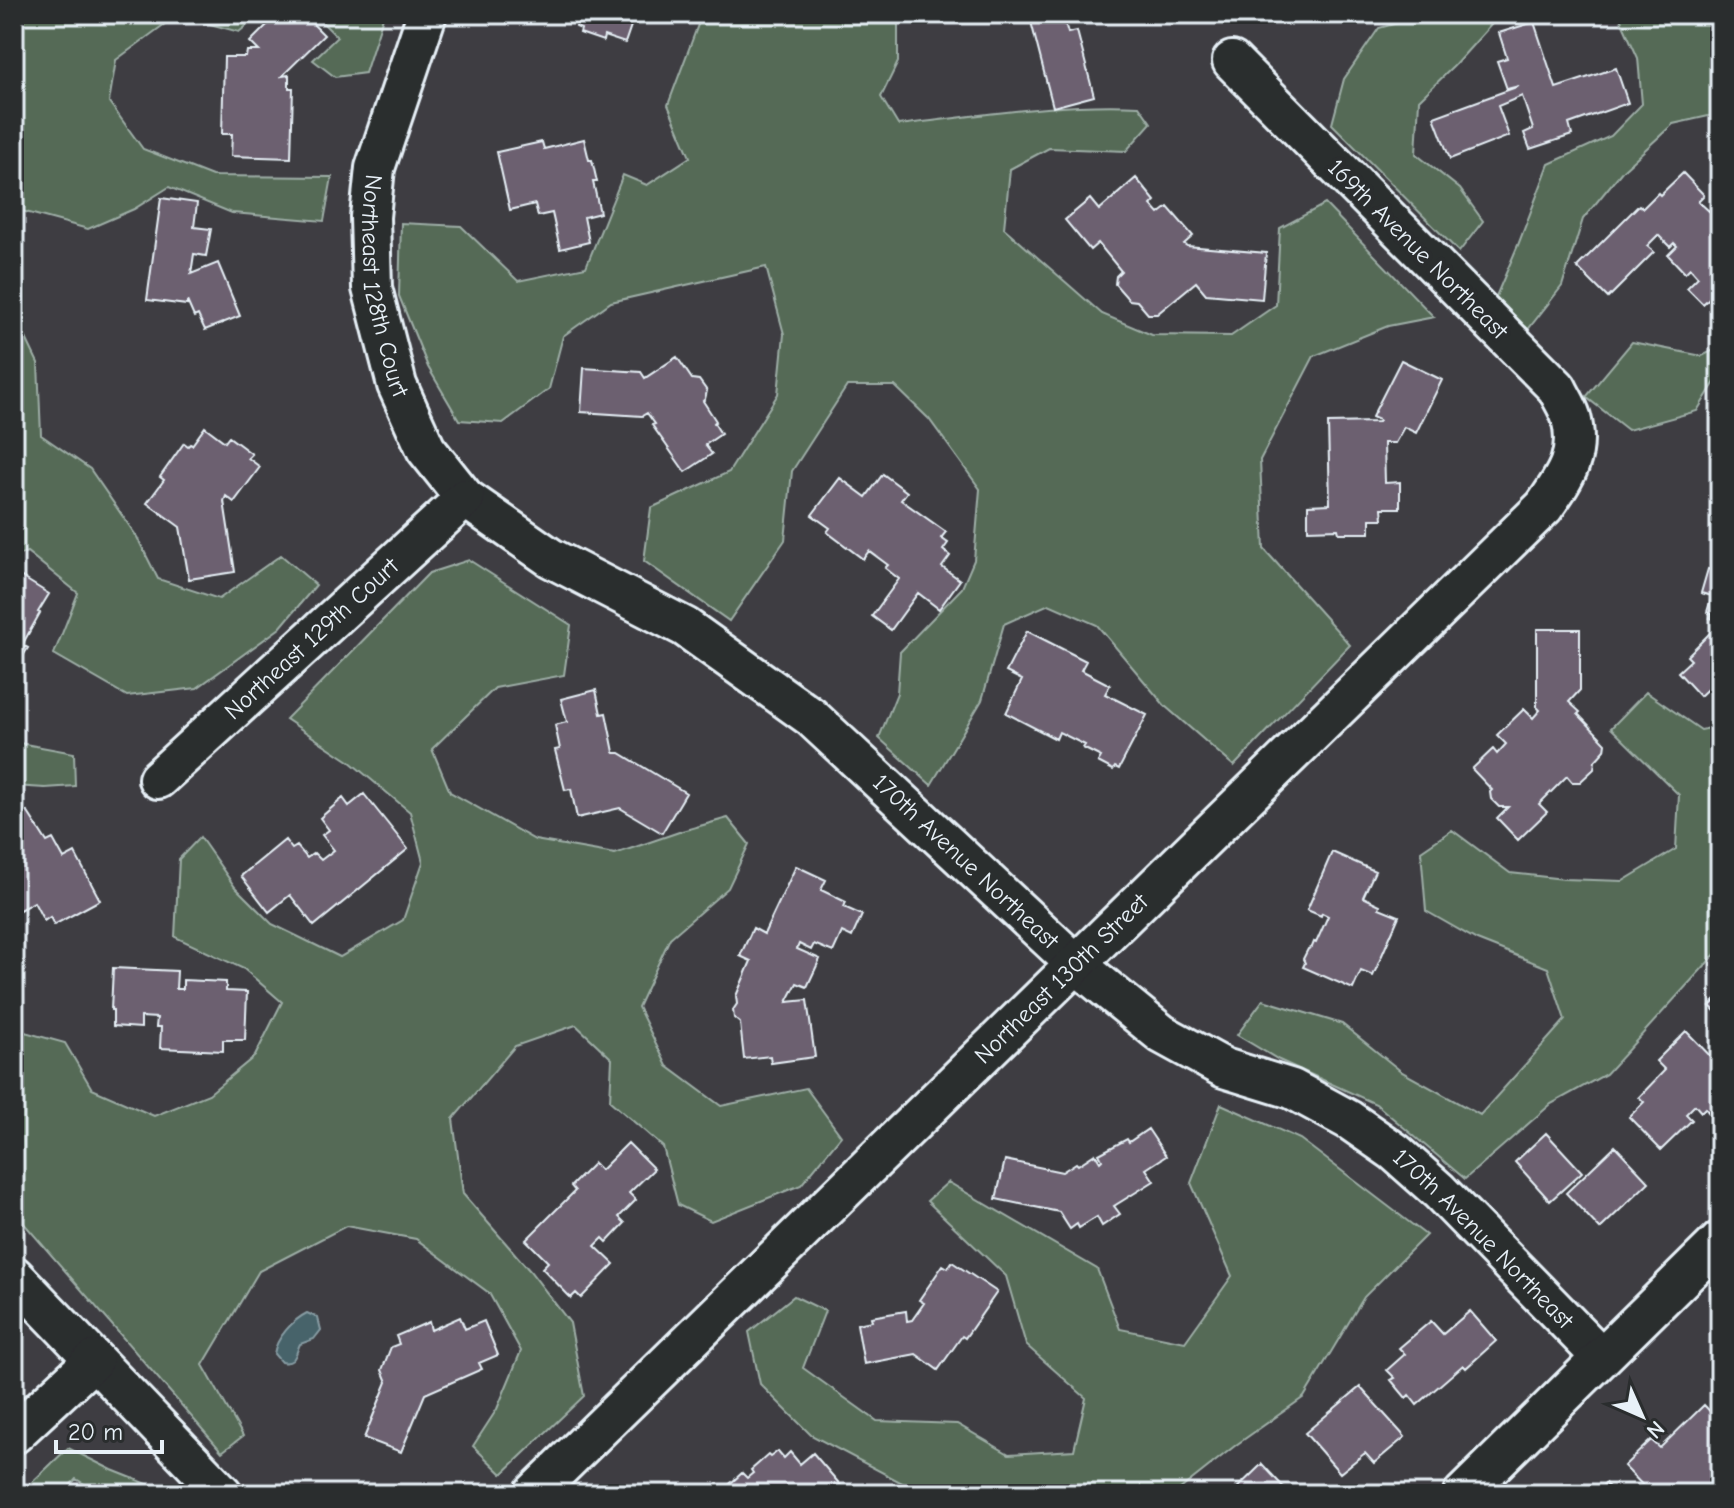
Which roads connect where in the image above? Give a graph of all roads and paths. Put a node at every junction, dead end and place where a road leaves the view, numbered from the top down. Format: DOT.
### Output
graph roads {
  1 [pos="427,14"];
  2 [pos="1232,61"];
  3 [pos="1575,452"];
  4 [pos="465,498"];
  5 [pos="158,779"];
  6 [pos="1076,964"];
  7 [pos="1720,1241"];
  8 [pos="14,1276"];
  9 [pos="1601,1357"];
  10 [pos="94,1360"];
  11 [pos="14,1434"];
  12 [pos="223,1494"];
  13 [pos="533,1494"];
  14 [pos="1463,1494"];
  1 -- 4 [label="street, Northeast 128th Court"];
  2 -- 3 [label="street, 169th Avenue Northeast"];
  3 -- 6 [label="street, Northeast 130th Street"];
  4 -- 5 [label="street, Northeast 129th Court"];
  4 -- 6 [label="street, 170th Avenue Northeast"];
  6 -- 9 [label="street, 170th Avenue Northeast"];
  6 -- 13 [label="street, Northeast 130th Street"];
  7 -- 9 [label="street"];
  8 -- 10 [label="street"];
  9 -- 14 [label="street"];
  10 -- 11 [label="street"];
  10 -- 12 [label="street"];
}
